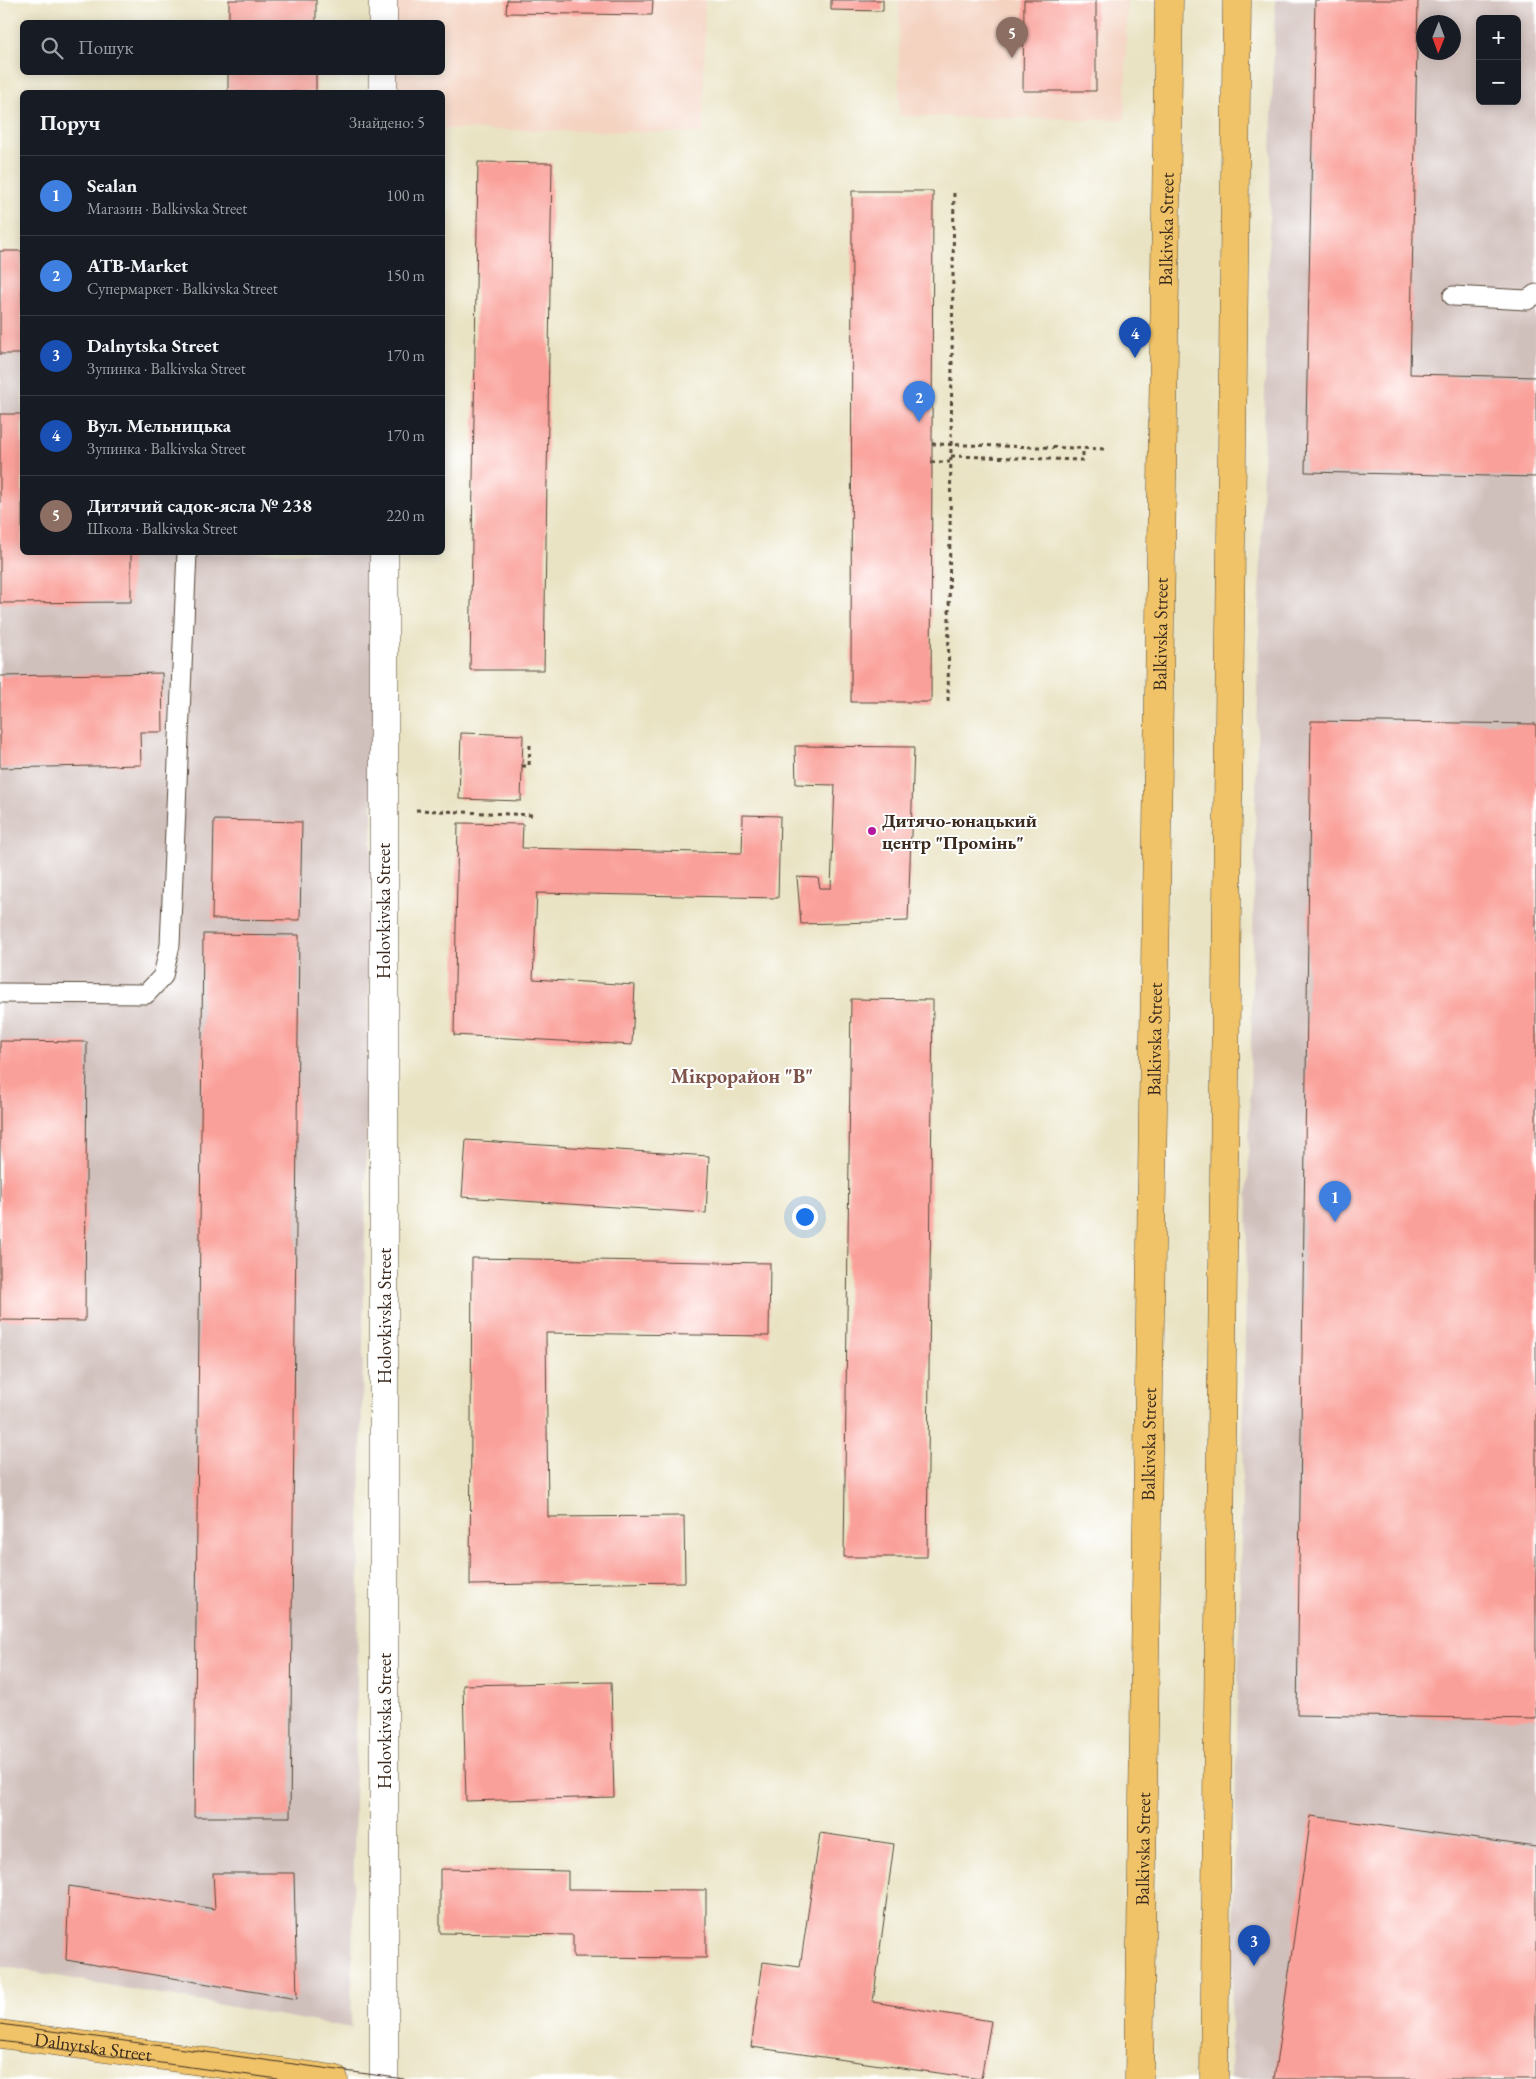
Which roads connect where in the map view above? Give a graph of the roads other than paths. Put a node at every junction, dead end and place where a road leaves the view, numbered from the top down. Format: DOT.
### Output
graph roads {
  1 [pos="383,0"];
  2 [pos="1169,0"];
  3 [pos="1237,0"];
  4 [pos="383,20"];
  5 [pos="383,75"];
  6 [pos="383,90"];
  7 [pos="1536,294"];
  8 [pos="1453,296"];
  9 [pos="187,555"];
  10 [pos="384,555"];
  11 [pos="0,992"];
  12 [pos="0,2034"];
  13 [pos="334,2079"];
  14 [pos="384,2079"];
  15 [pos="1139,2079"];
  16 [pos="1214,2079"];
  1 -- 4 [label="street"];
  2 -- 15 [label="main road, Balkivska Street"];
  3 -- 16 [label="main road"];
  5 -- 6 [label="street"];
  7 -- 8 [label="lane"];
  9 -- 11 [label="lane"];
  10 -- 14 [label="street, Holovkivska Street"];
  12 -- 13 [label="main road, Dalnytska Street"];
}
